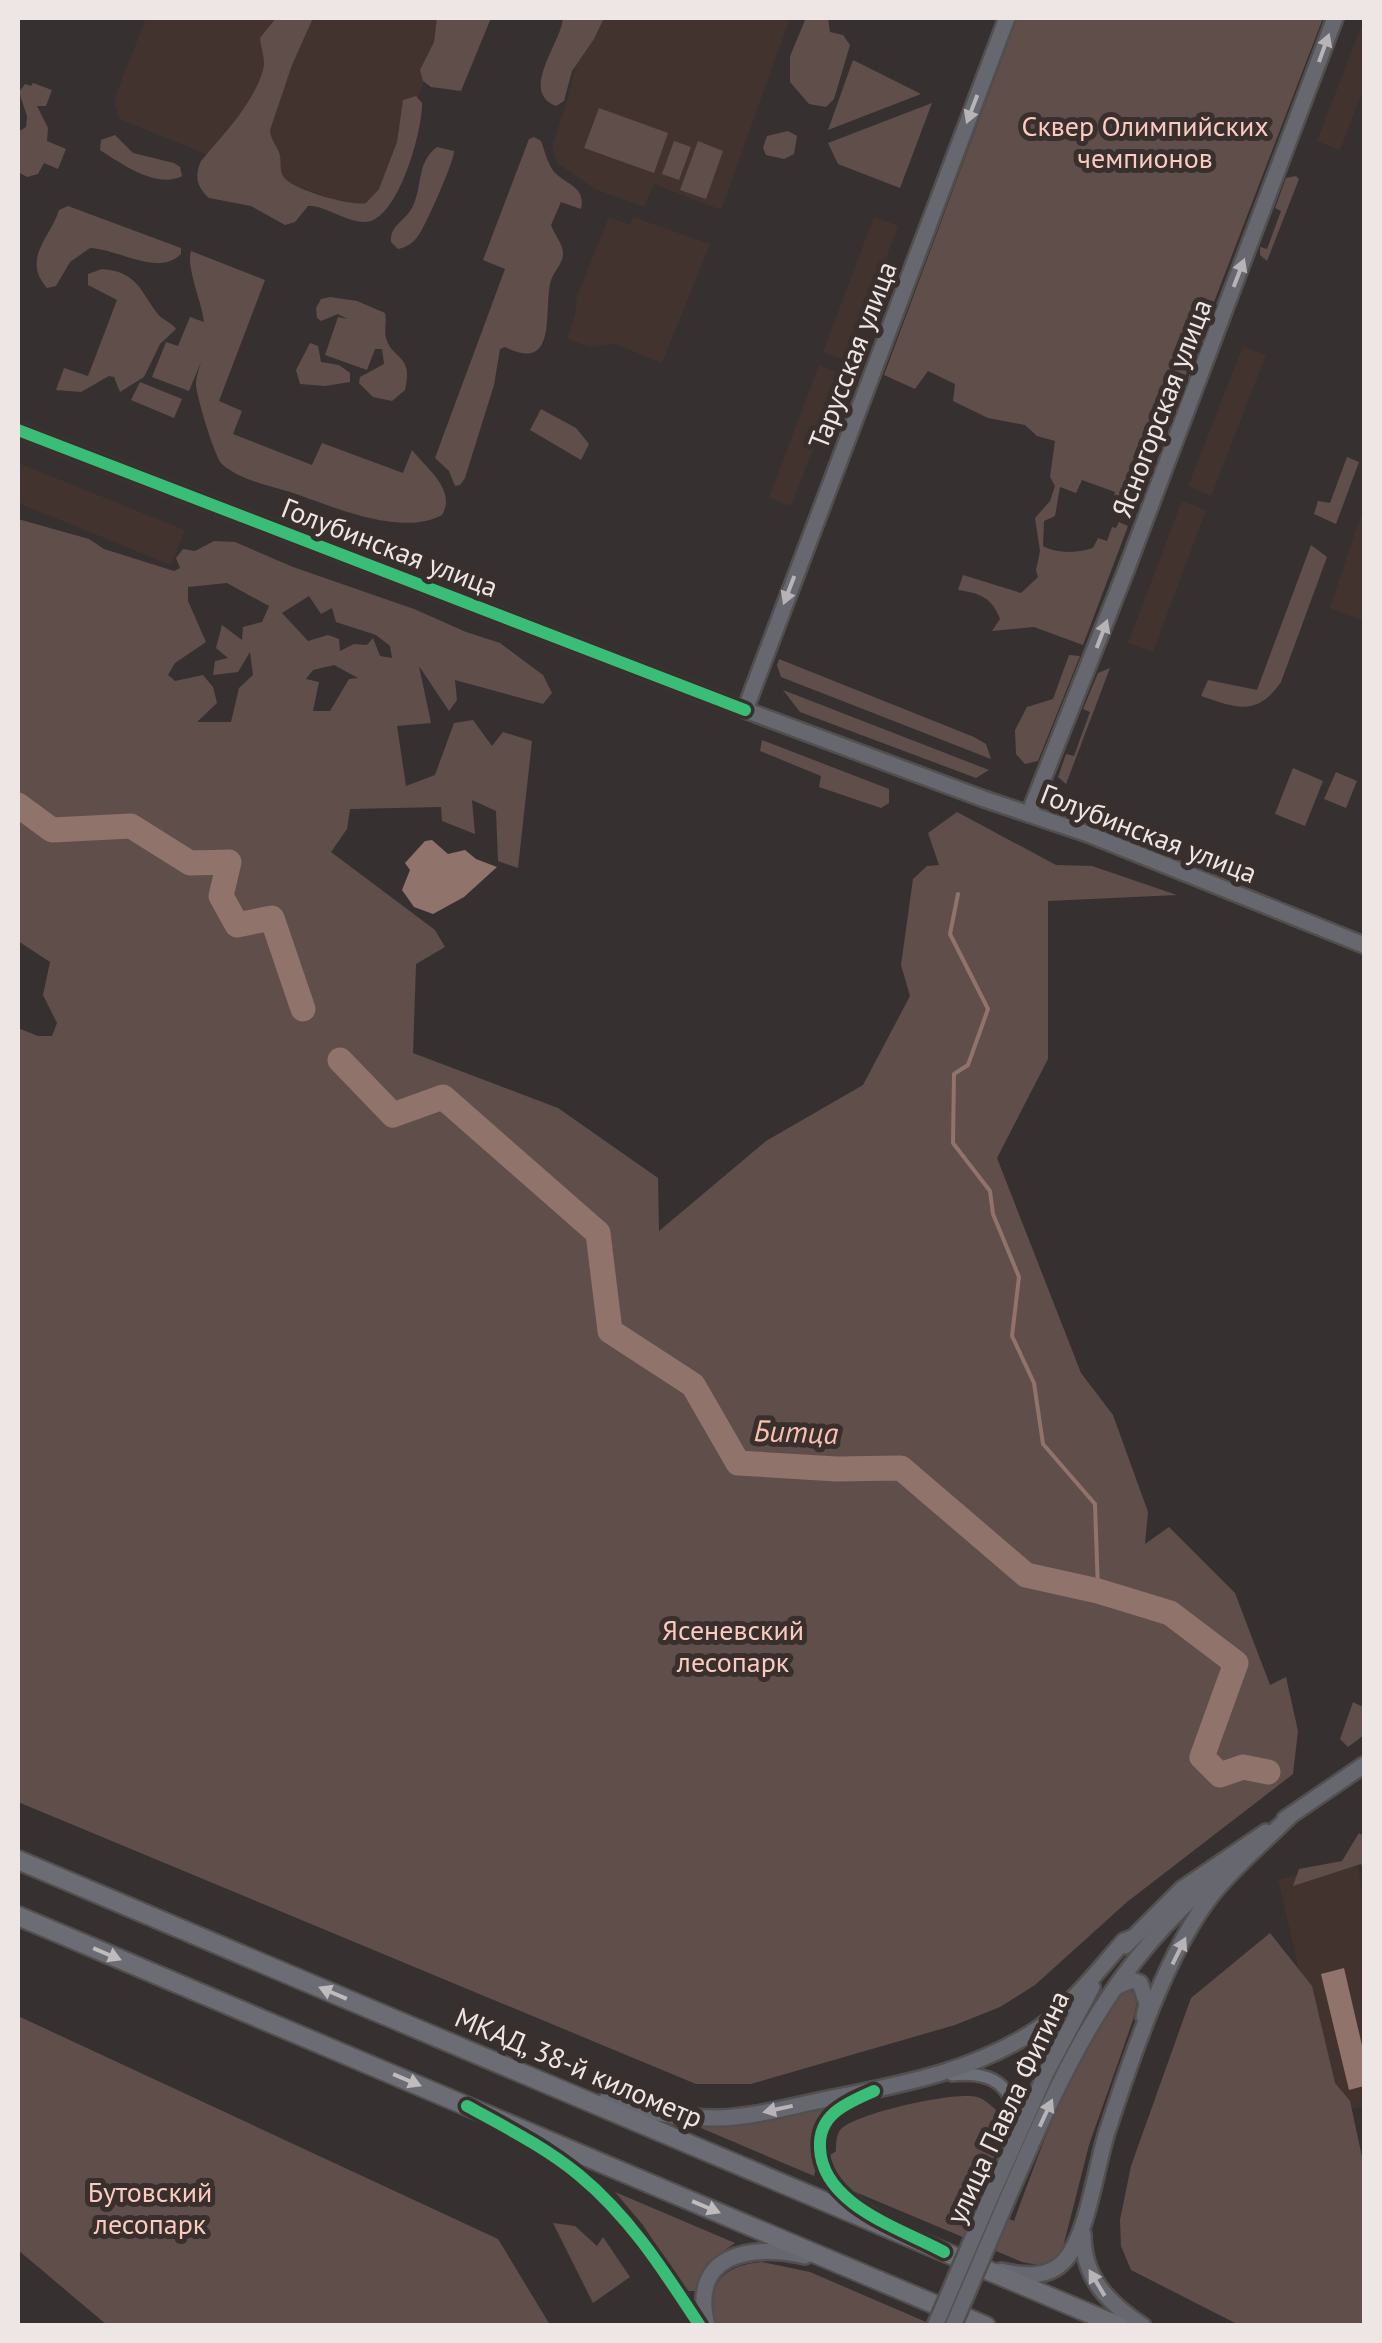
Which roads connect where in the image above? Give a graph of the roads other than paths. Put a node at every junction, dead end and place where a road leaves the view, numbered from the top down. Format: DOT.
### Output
graph roads {
  1 [pos="1006,18"];
  2 [pos="1335,18"];
  3 [pos="18,430"];
  4 [pos="745,710"];
  5 [pos="1029,814"];
  6 [pos="1364,945"];
  7 [pos="1364,1765"];
  8 [pos="1290,1816"];
  9 [pos="18,1860"];
  10 [pos="18,1916"];
  11 [pos="1132,1938"];
  12 [pos="1109,1993"];
  13 [pos="1138,2040"];
  14 [pos="933,2077"];
  15 [pos="552,2086"];
  16 [pos="874,2092"];
  17 [pos="467,2106"];
  18 [pos="1016,2138"];
  19 [pos="999,2199"];
  20 [pos="1083,2223"];
  21 [pos="944,2252"];
  22 [pos="878,2280"];
  23 [pos="703,2326"];
  24 [pos="935,2326"];
  25 [pos="954,2326"];
  26 [pos="986,2326"];
  27 [pos="1118,2326"];
  28 [pos="1143,2326"];
  1 -- 4 [label="main road, Тарусская улица, one-way"];
  5 -- 2 [label="main road, Ясногорская улица, one-way"];
  3 -- 4 [label="street, Голубинская улица"];
  4 -- 5 [label="main road, Голубинская улица"];
  5 -- 6 [label="main road, Голубинская улица"];
  7 -- 8 [label="main road, улица Павла Фитина"];
  8 -- 11 [label="main road, улица Павла Фитина"];
  8 -- 12 [label="main road, улица Павла Фитина"];
  13 -- 8 [label="main road, one-way"];
  15 -- 9 [label="highway, МКАД, 38-й километр, one-way"];
  10 -- 17 [label="highway, one-way"];
  11 -- 14 [label="main road"];
  11 -- 18 [label="main road, улица Павла Фитина"];
  12 -- 13 [label="main road"];
  19 -- 12 [label="main road, улица Павла Фитина, one-way"];
  13 -- 20 [label="main road"];
  14 -- 16 [label="main road"];
  14 -- 18 [label="street"];
  16 -- 15 [label="main road, one-way"];
  15 -- 21 [label="highway, МКАД, 38-й километр"];
  16 -- 21 [label="street"];
  17 -- 22 [label="highway, one-way"];
  17 -- 23 [label="street"];
  18 -- 19 [label="main road, улица Павла Фитина"];
  19 -- 24 [label="main road, улица Павла Фитина, bridge"];
  19 -- 25 [label="main road, улица Павла Фитина, bridge"];
  20 -- 21 [label="main road"];
  28 -- 20 [label="main road, one-way"];
  21 -- 27 [label="highway, МКАД, 38-й километр"];
  22 -- 23 [label="main road"];
  22 -- 26 [label="highway"];
}
